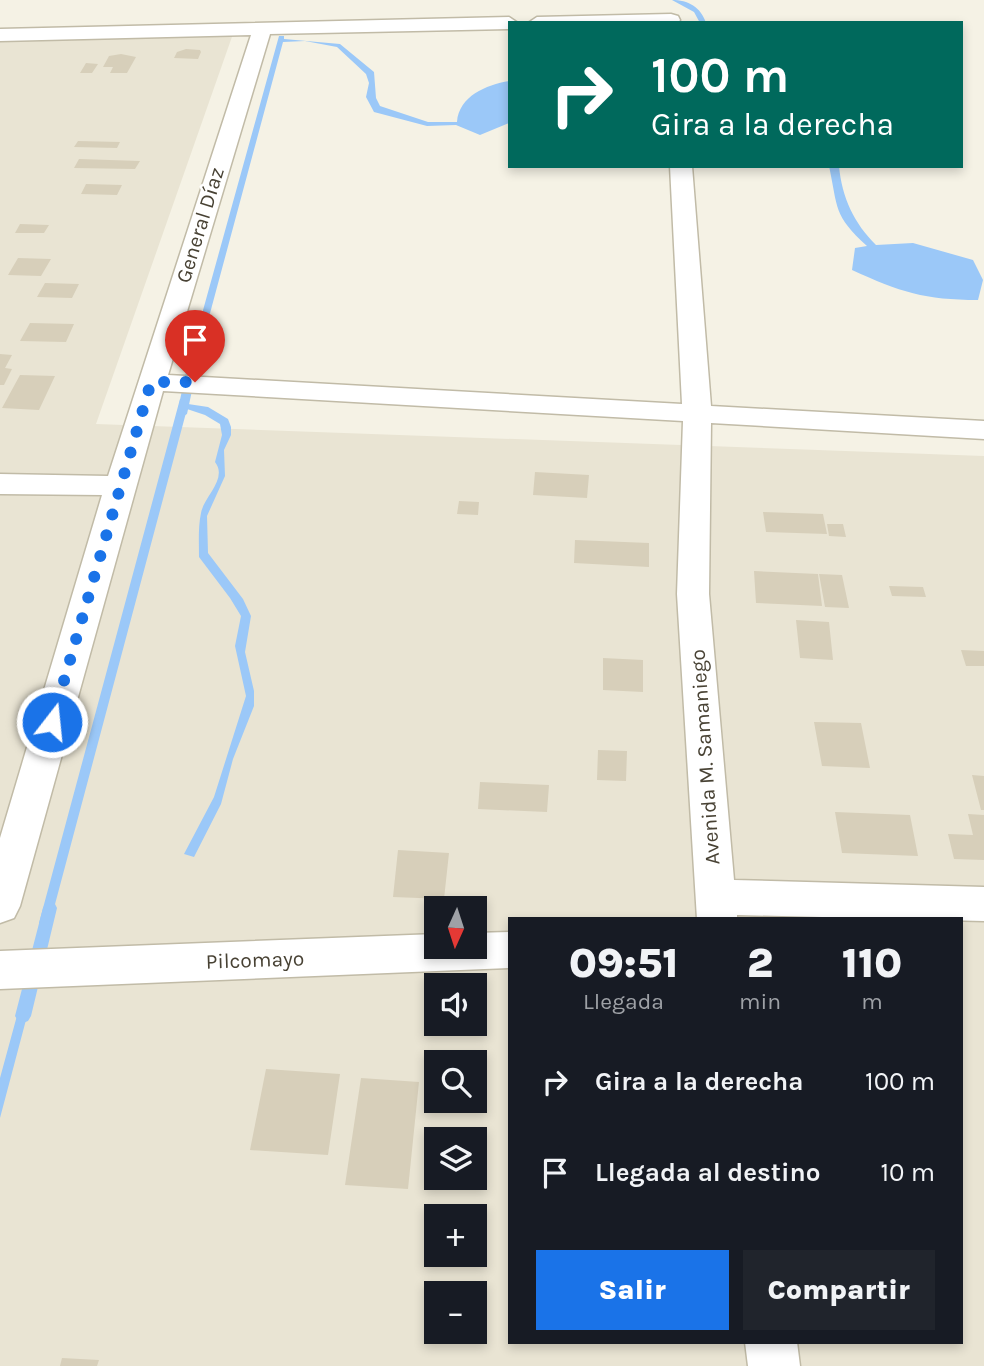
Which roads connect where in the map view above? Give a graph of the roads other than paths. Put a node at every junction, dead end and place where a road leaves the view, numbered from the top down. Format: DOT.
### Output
graph roads {
  1 [pos="671,14"];
  2 [pos="567,21"];
  3 [pos="508,23"];
  4 [pos="276,29"];
  5 [pos="0,35"];
  6 [pos="681,168"];
  7 [pos="151,382"];
  8 [pos="697,413"];
  9 [pos="984,430"];
  10 [pos="0,484"];
  11 [pos="120,486"];
  12 [pos="984,904"];
  13 [pos="0,906"];
  14 [pos="716,908"];
  15 [pos="508,950"];
  16 [pos="23,969"];
  17 [pos="771,1344"];
  18 [pos="774,1366"];
  1 -- 2 [label="street"];
  3 -- 4 [label="street"];
  4 -- 5 [label="street"];
  4 -- 7 [label="street, General Díaz"];
  6 -- 8 [label="street, Avenida M. Samaniego"];
  7 -- 8 [label="street"];
  7 -- 11 [label="street, General Díaz"];
  8 -- 9 [label="street"];
  8 -- 14 [label="street, Avenida M. Samaniego"];
  10 -- 11 [label="street"];
  11 -- 13 [label="street, General Díaz"];
  12 -- 14 [label="street"];
  15 -- 16 [label="street, Pilcomayo"];
  17 -- 18 [label="street"];
}
